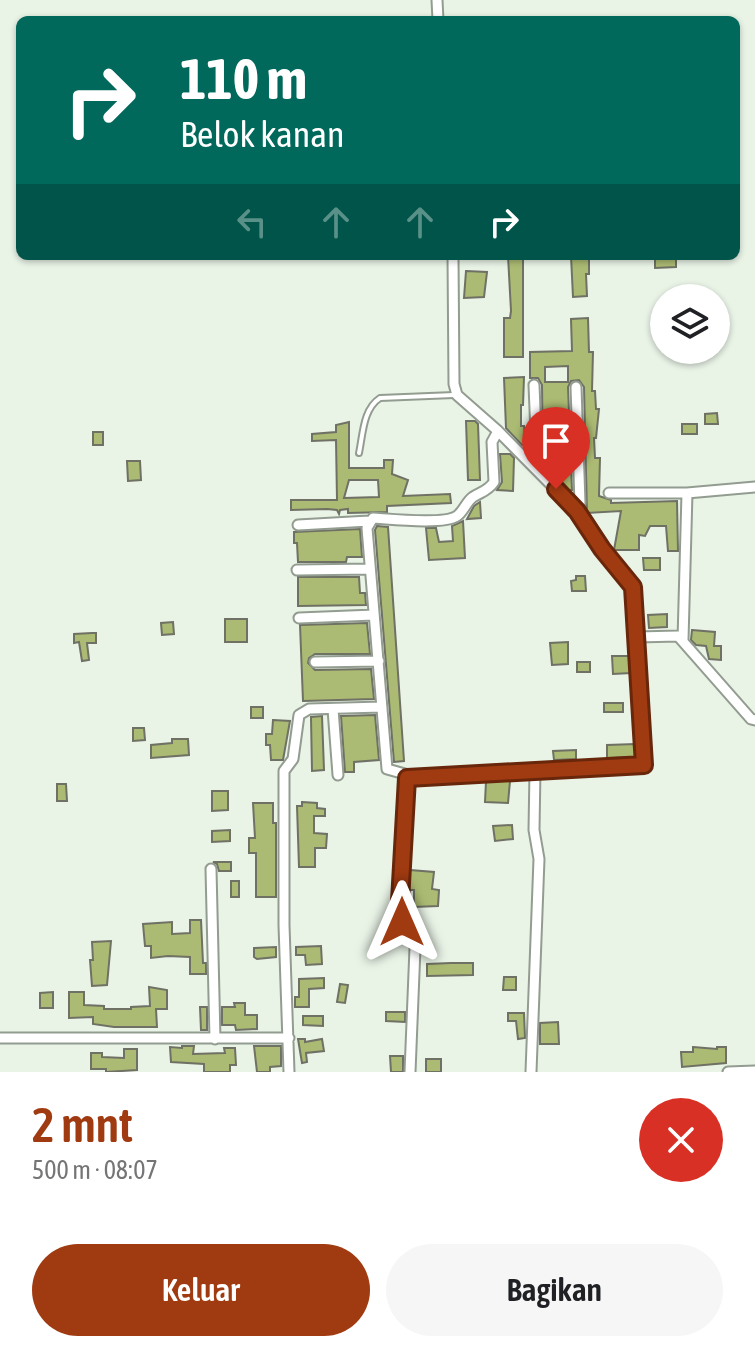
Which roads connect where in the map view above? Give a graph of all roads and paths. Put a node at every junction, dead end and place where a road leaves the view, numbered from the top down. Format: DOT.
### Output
graph roads {
  1 [pos="453,260"];
  2 [pos="534,385"];
  3 [pos="576,387"];
  4 [pos="457,395"];
  5 [pos="498,431"];
  6 [pos="359,453"];
  7 [pos="534,467"];
  8 [pos="755,487"];
  9 [pos="609,493"];
  10 [pos="687,493"];
  11 [pos="577,511"];
  12 [pos="369,521"];
  13 [pos="298,525"];
  14 [pos="370,569"];
  15 [pos="297,570"];
  16 [pos="374,615"];
  17 [pos="299,618"];
  18 [pos="637,637"];
  19 [pos="683,640"];
  20 [pos="379,661"];
  21 [pos="315,662"];
  22 [pos="382,707"];
  23 [pos="333,709"];
  24 [pos="755,720"];
  25 [pos="535,770"];
  26 [pos="338,775"];
  27 [pos="407,778"];
  28 [pos="211,869"];
  29 [pos="0,1038"];
  30 [pos="289,1038"];
  31 [pos="215,1039"];
  32 [pos="755,1071"];
  33 [pos="289,1072"];
  34 [pos="410,1072"];
  35 [pos="531,1072"];
  36 [pos="728,1072"];
  1 -- 4 [label="street"];
  2 -- 7 [label="street"];
  3 -- 11 [label="street"];
  4 -- 5 [label="street"];
  4 -- 6 [label="lane"];
  5 -- 7 [label="street"];
  5 -- 12 [label="street"];
  7 -- 11 [label="street"];
  8 -- 10 [label="street"];
  9 -- 10 [label="street"];
  10 -- 19 [label="street"];
  11 -- 18 [label="street"];
  12 -- 13 [label="street"];
  12 -- 14 [label="street"];
  14 -- 15 [label="street"];
  14 -- 16 [label="street"];
  16 -- 17 [label="street"];
  16 -- 20 [label="street"];
  18 -- 19 [label="street"];
  18 -- 25 [label="street"];
  19 -- 24 [label="street"];
  20 -- 21 [label="street"];
  20 -- 22 [label="street"];
  22 -- 23 [label="street"];
  22 -- 27 [label="street"];
  23 -- 26 [label="street"];
  23 -- 30 [label="street"];
  25 -- 27 [label="street"];
  25 -- 35 [label="street"];
  27 -- 34 [label="street"];
  28 -- 31 [label="street"];
  29 -- 31 [label="street"];
  30 -- 31 [label="street"];
  30 -- 33 [label="street"];
  32 -- 36 [label="street"];
}
